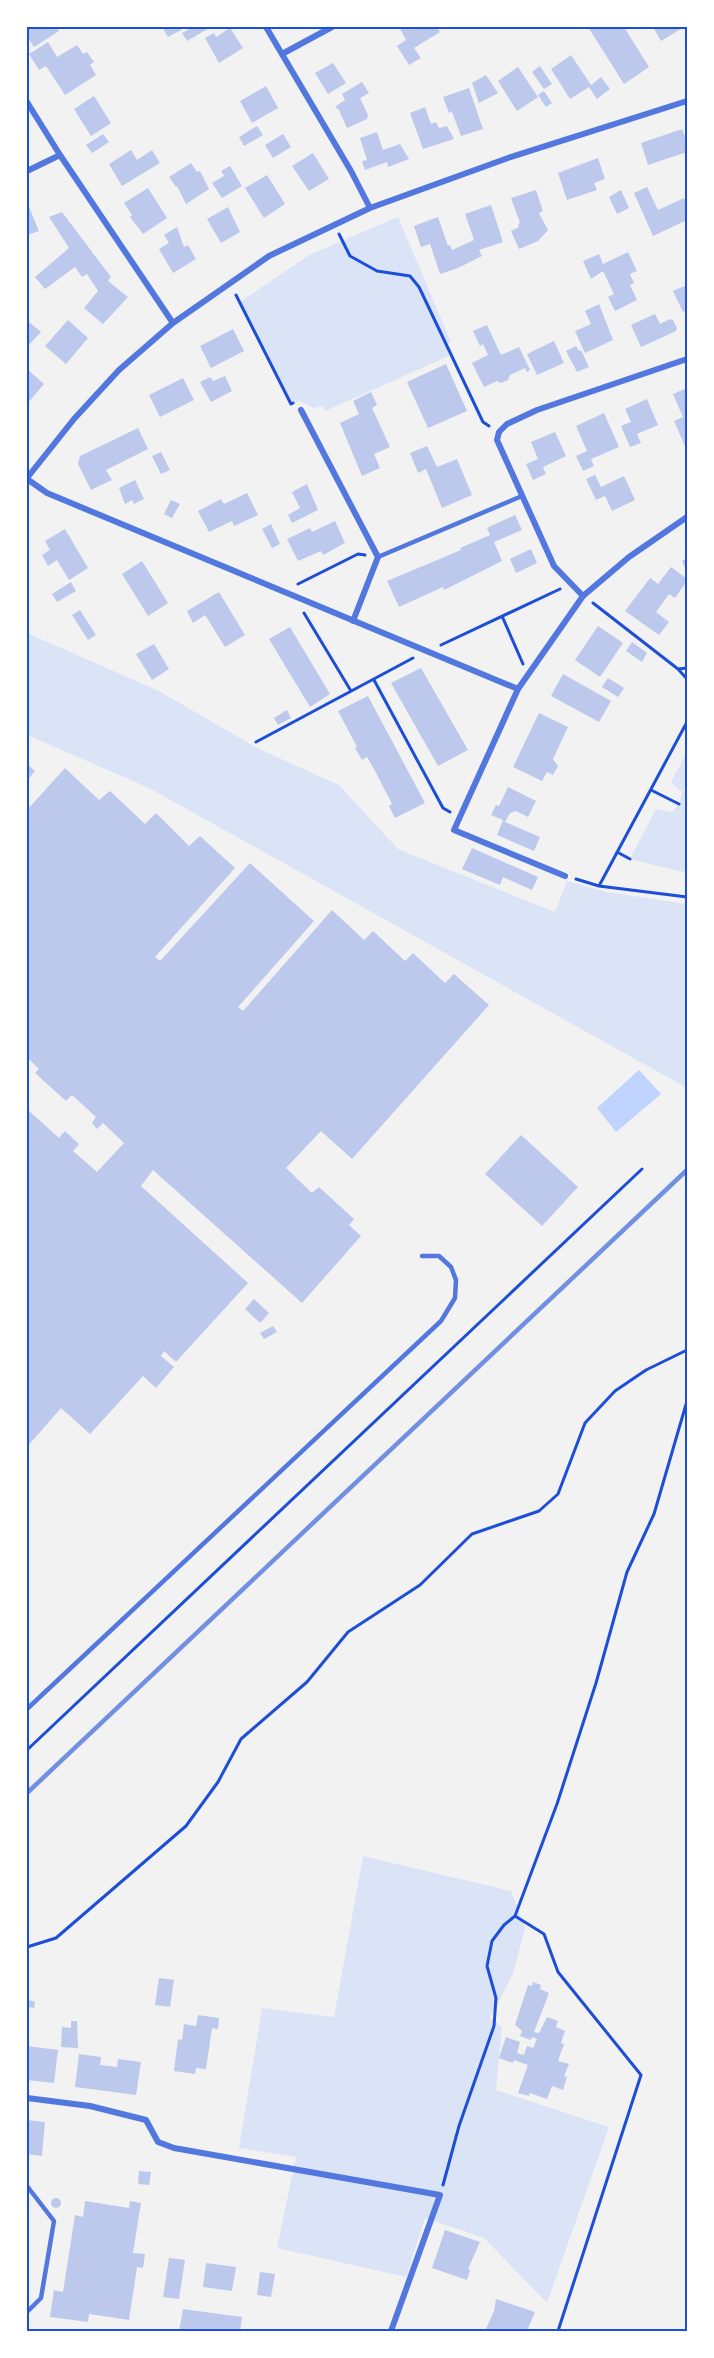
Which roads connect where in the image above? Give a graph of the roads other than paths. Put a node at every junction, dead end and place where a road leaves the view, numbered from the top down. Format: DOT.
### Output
graph roads {
  1 [pos="266,27"];
  2 [pos="332,27"];
  3 [pos="282,54"];
  4 [pos="687,101"];
  5 [pos="27,102"];
  6 [pos="60,155"];
  7 [pos="27,171"];
  8 [pos="370,208"];
  9 [pos="174,323"];
  10 [pos="687,359"];
  11 [pos="301,410"];
  12 [pos="27,478"];
  13 [pos="522,496"];
  14 [pos="687,517"];
  15 [pos="378,557"];
  16 [pos="583,596"];
  17 [pos="353,621"];
  18 [pos="518,689"];
  19 [pos="565,876"];
  20 [pos="422,1256"];
  21 [pos="27,1708"];
  22 [pos="27,2098"];
  23 [pos="27,2186"];
  24 [pos="27,2312"];
  25 [pos="391,2331"];
  1 -- 3 [label="street"];
  2 -- 3 [label="street"];
  3 -- 8 [label="street"];
  4 -- 8 [label="street"];
  5 -- 6 [label="street"];
  6 -- 7 [label="street"];
  6 -- 9 [label="street"];
  8 -- 9 [label="street"];
  9 -- 12 [label="street"];
  10 -- 13 [label="street"];
  11 -- 15 [label="street"];
  12 -- 17 [label="street"];
  13 -- 15 [label="lane"];
  13 -- 16 [label="street"];
  14 -- 16 [label="street"];
  15 -- 17 [label="street"];
  16 -- 18 [label="street"];
  17 -- 18 [label="street"];
  18 -- 19 [label="street"];
  20 -- 21 [label="lane"];
  22 -- 25 [label="street"];
  23 -- 24 [label="lane"];
}
